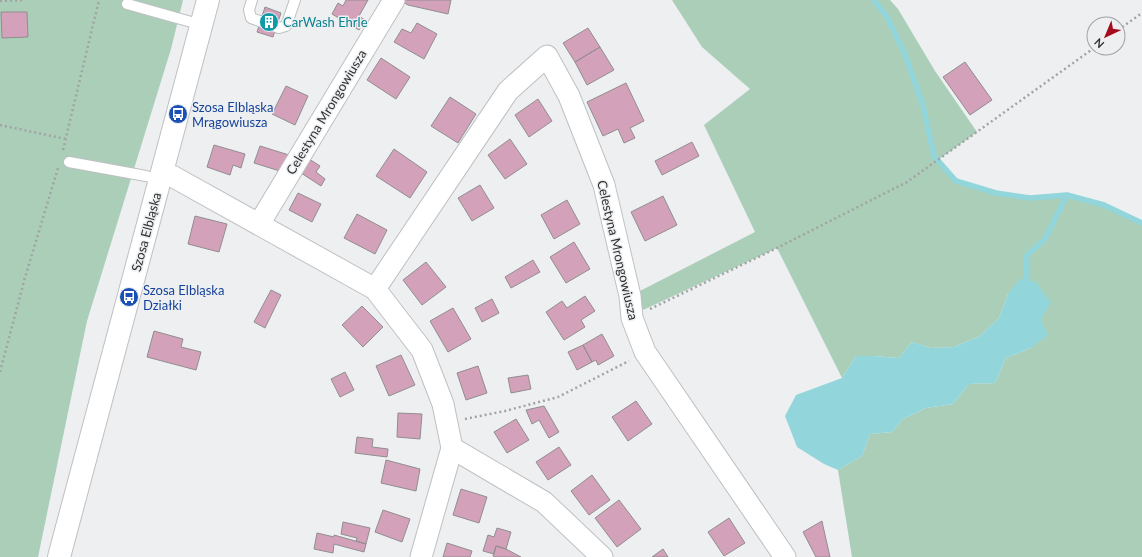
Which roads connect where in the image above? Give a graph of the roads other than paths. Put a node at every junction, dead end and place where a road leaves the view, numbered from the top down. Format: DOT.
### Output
graph roads {
  1 [pos="208,0"];
  2 [pos="252,0"];
  3 [pos="295,0"];
  4 [pos="394,0"];
  5 [pos="127,4"];
  6 [pos="202,25"];
  7 [pos="69,162"];
  8 [pos="161,176"];
  9 [pos="259,224"];
  10 [pos="375,289"];
  11 [pos="452,448"];
  12 [pos="60,557"];
  13 [pos="421,557"];
  14 [pos="602,557"];
  15 [pos="785,557"];
  1 -- 6 [label="main road, Szosa Elbląska"];
  2 -- 3 [label="lane"];
  4 -- 9 [label="street, Celestyna Mrongowiusza"];
  5 -- 6 [label="lane"];
  6 -- 8 [label="main road, Szosa Elbląska"];
  7 -- 8 [label="lane"];
  8 -- 9 [label="street"];
  8 -- 12 [label="main road, Szosa Elbląska"];
  9 -- 10 [label="street"];
  10 -- 11 [label="street"];
  10 -- 15 [label="street, Celestyna Mrongowiusza"];
  11 -- 13 [label="street"];
  11 -- 14 [label="street"];
}
